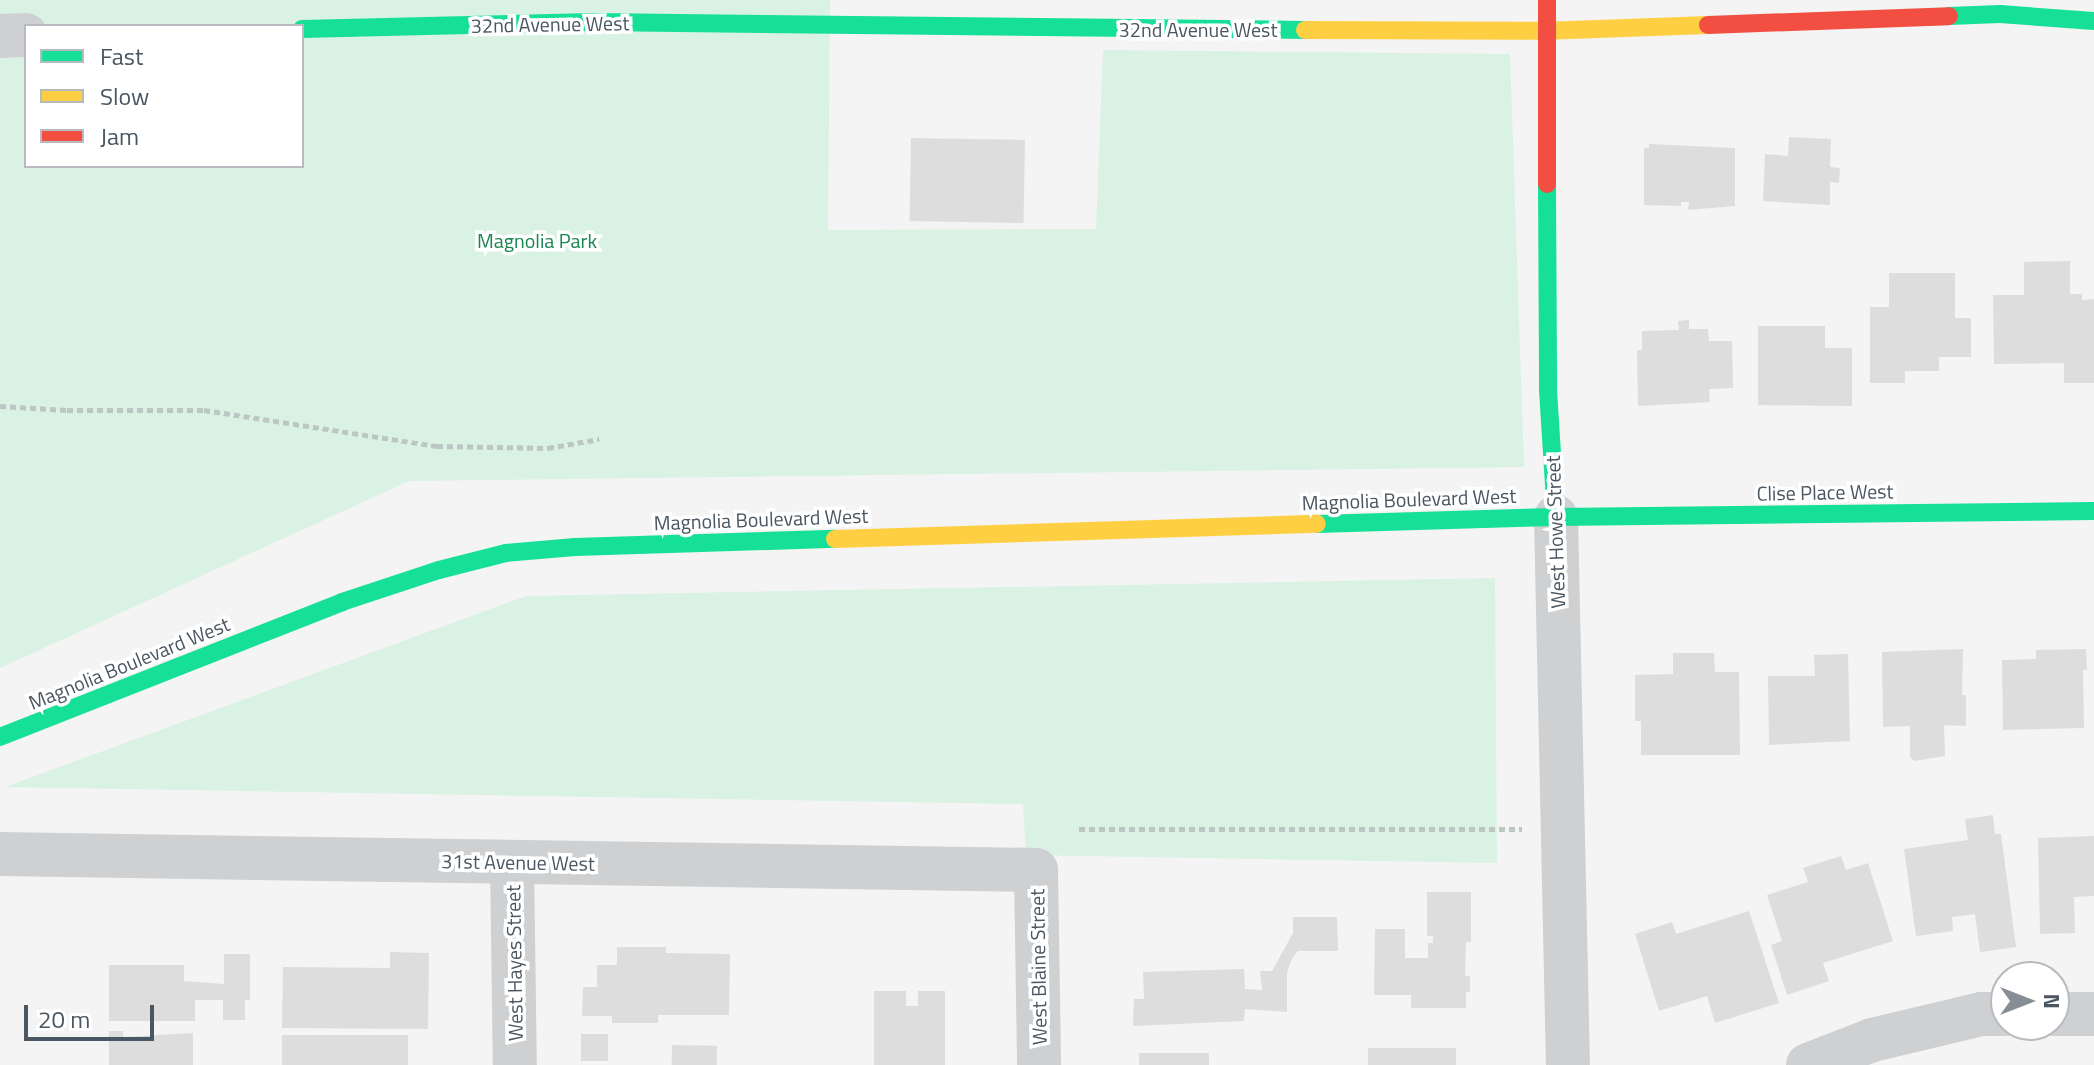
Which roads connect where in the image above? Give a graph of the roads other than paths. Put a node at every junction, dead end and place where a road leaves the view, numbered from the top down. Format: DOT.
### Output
graph roads {
  1 [pos="1547,0"];
  2 [pos="2094,21"];
  3 [pos="304,29"];
  4 [pos="24,35"];
  5 [pos="0,36"];
  6 [pos="2094,511"];
  7 [pos="1556,517"];
  8 [pos="0,737"];
  9 [pos="0,854"];
  10 [pos="512,862"];
  11 [pos="1036,870"];
  12 [pos="1990,1014"];
  13 [pos="2070,1014"];
  14 [pos="2094,1014"];
  15 [pos="515,1065"];
  16 [pos="1039,1065"];
  17 [pos="1568,1065"];
  18 [pos="1808,1065"];
  1 -- 7 [label="street, West Howe Street, bridge"];
  2 -- 3 [label="street, 32nd Avenue West"];
  4 -- 5 [label="street"];
  6 -- 7 [label="street, Clise Place West"];
  7 -- 8 [label="street, Magnolia Boulevard West"];
  7 -- 17 [label="street, West Howe Street"];
  9 -- 10 [label="street, 31st Avenue West"];
  10 -- 11 [label="street, 31st Avenue West"];
  10 -- 15 [label="street, West Hayes Street"];
  11 -- 16 [label="street, West Blaine Street"];
  12 -- 18 [label="street"];
  13 -- 14 [label="street"];
}
